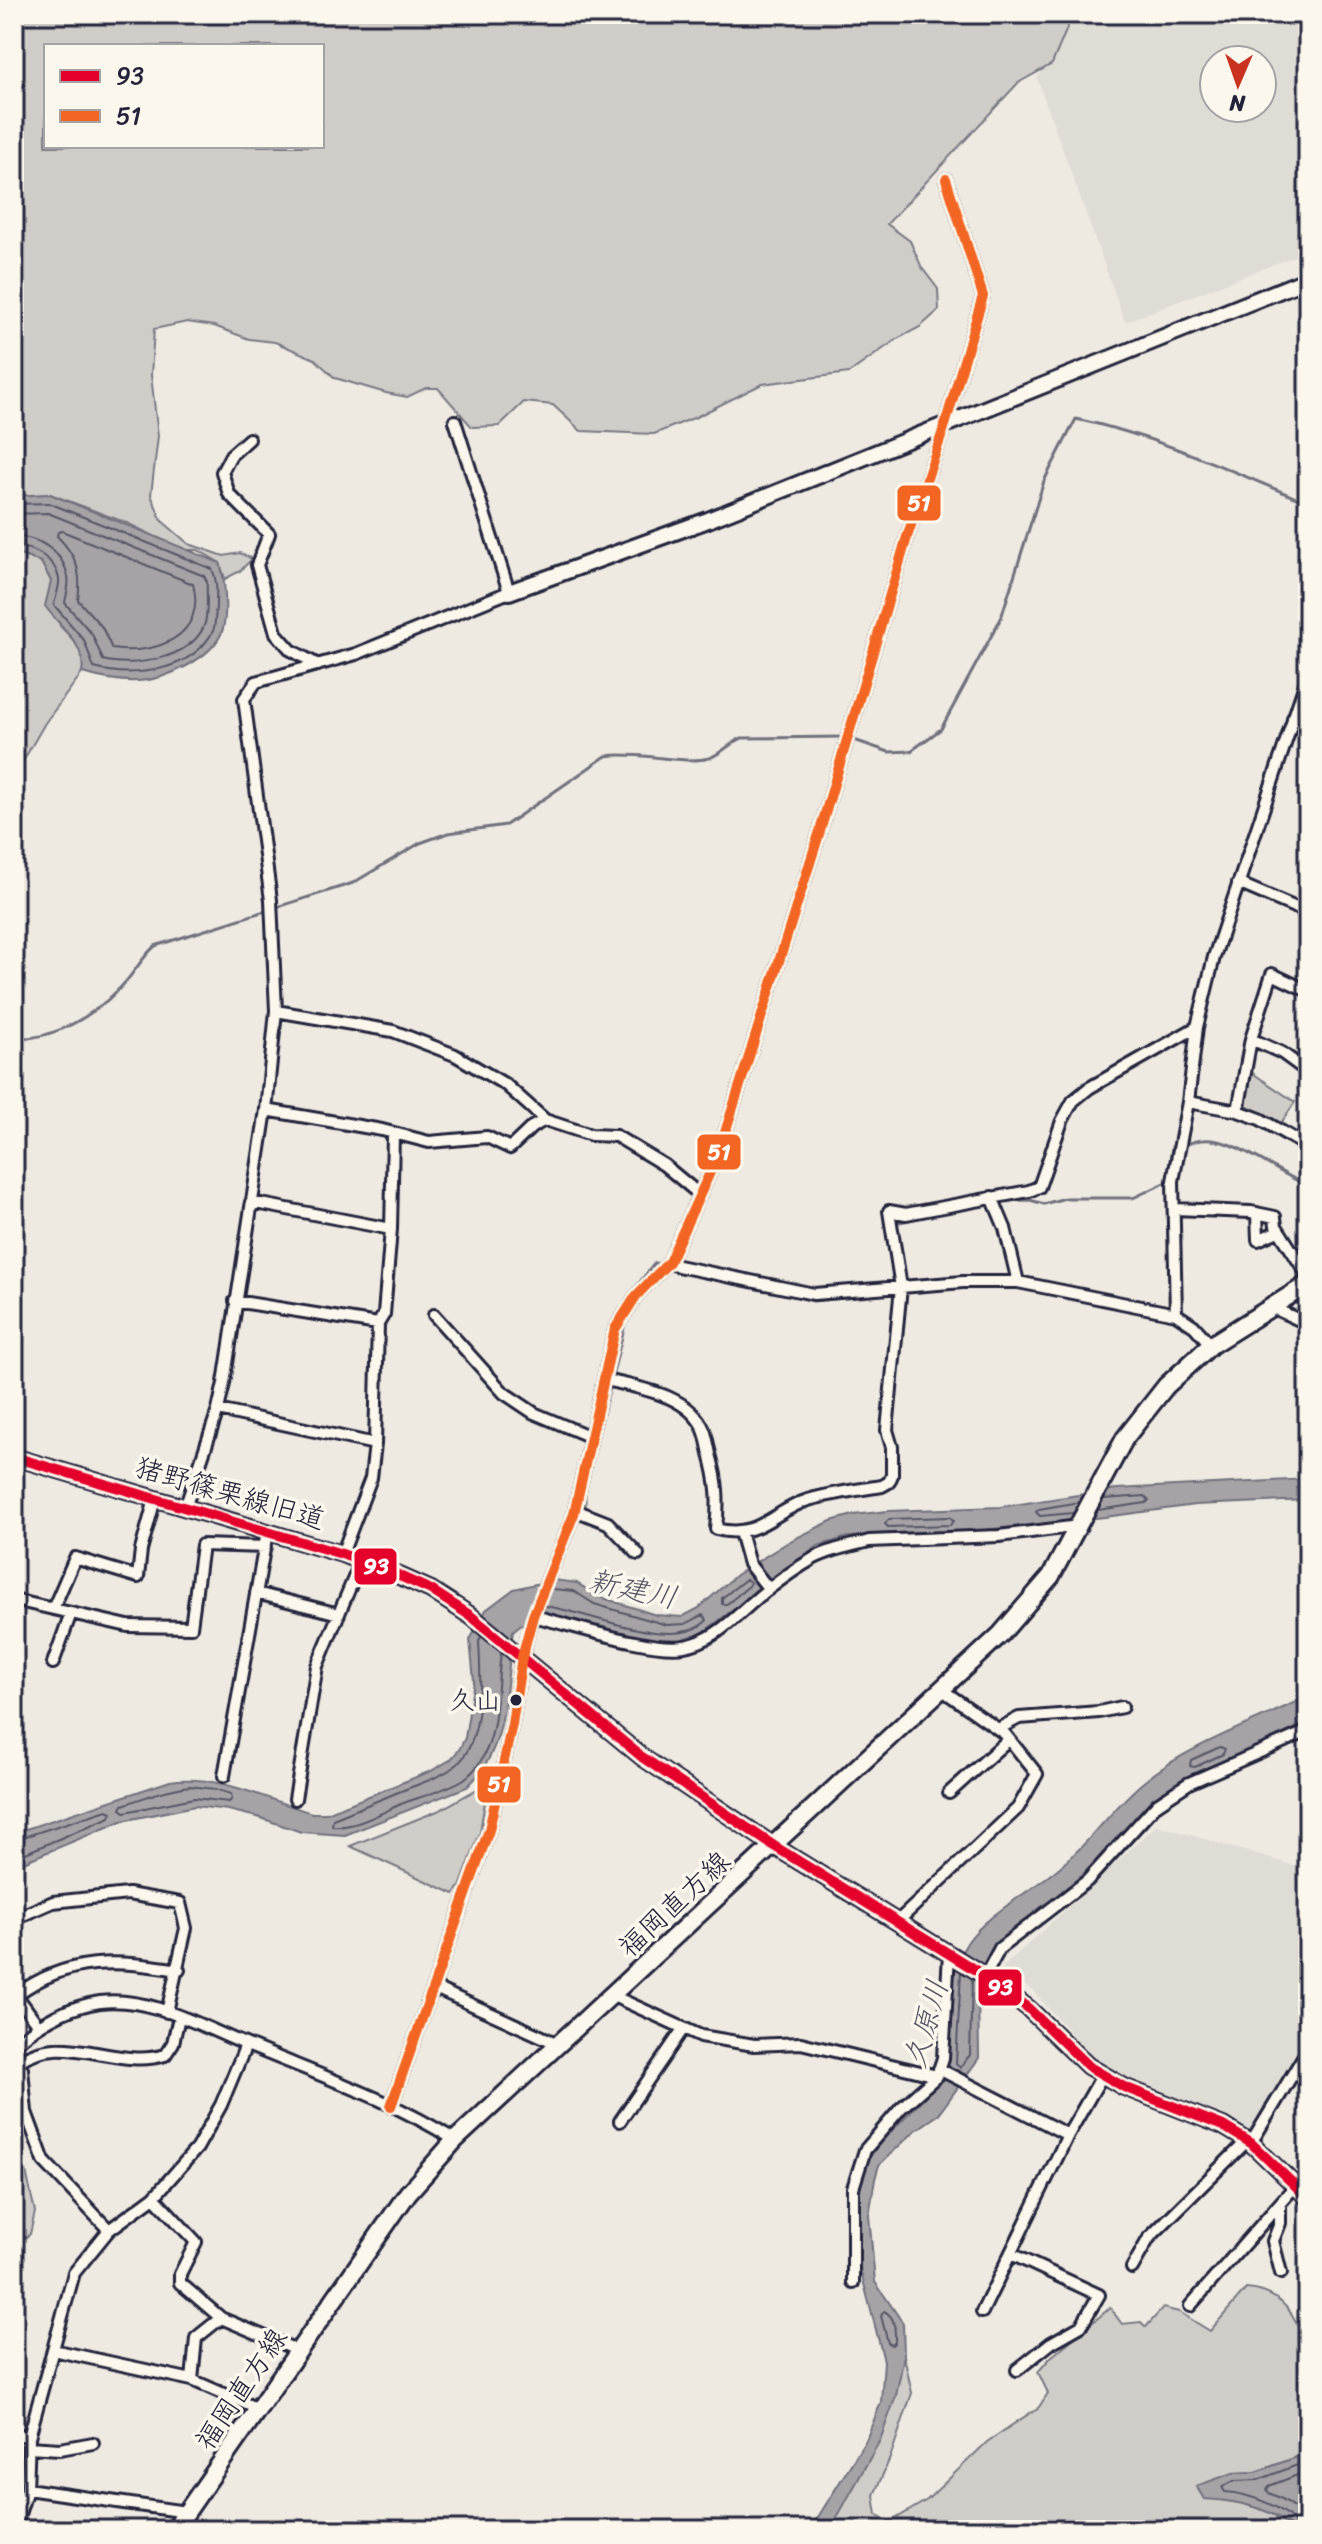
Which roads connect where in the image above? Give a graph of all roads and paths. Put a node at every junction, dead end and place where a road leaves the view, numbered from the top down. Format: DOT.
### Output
graph roads {
  1 [pos="946,179"];
  2 [pos="1308,279"];
  3 [pos="455,421"];
  4 [pos="945,425"];
  5 [pos="249,439"];
  6 [pos="509,592"];
  7 [pos="318,665"];
  8 [pos="1308,675"];
  9 [pos="1293,718"];
  10 [pos="1308,723"];
  11 [pos="1238,883"];
  12 [pos="1308,913"];
  13 [pos="1308,991"];
  14 [pos="276,1011"];
  15 [pos="1197,1027"];
  16 [pos="1251,1039"];
  17 [pos="1308,1072"];
  18 [pos="1188,1102"];
  19 [pos="266,1110"];
  20 [pos="1238,1111"];
  21 [pos="545,1120"];
  22 [pos="393,1134"];
  23 [pos="1308,1147"];
  24 [pos="699,1194"];
  25 [pos="992,1197"];
  26 [pos="251,1202"];
  27 [pos="1174,1209"];
  28 [pos="1257,1213"];
  29 [pos="391,1229"];
  30 [pos="1278,1231"];
  31 [pos="669,1262"];
  32 [pos="1308,1276"];
  33 [pos="1018,1282"];
  34 [pos="1308,1284"];
  35 [pos="901,1287"];
  36 [pos="235,1301"];
  37 [pos="1271,1307"];
  38 [pos="1176,1314"];
  39 [pos="434,1315"];
  40 [pos="378,1324"];
  41 [pos="1308,1324"];
  42 [pos="1211,1345"];
  43 [pos="606,1380"];
  44 [pos="218,1410"];
  45 [pos="591,1437"];
  46 [pos="375,1444"];
  47 [pos="14,1457"];
  48 [pos="155,1499"];
  49 [pos="185,1508"];
  50 [pos="575,1510"];
  51 [pos="1079,1526"];
  52 [pos="740,1532"];
  53 [pos="266,1539"];
  54 [pos="342,1554"];
  55 [pos="638,1554"];
  56 [pos="361,1561"];
  57 [pos="768,1588"];
  58 [pos="256,1593"];
  59 [pos="14,1600"];
  60 [pos="53,1609"];
  61 [pos="71,1613"];
  62 [pos="339,1614"];
  63 [pos="533,1616"];
  64 [pos="522,1657"];
  65 [pos="53,1663"];
  66 [pos="941,1689"];
  67 [pos="1122,1707"];
  68 [pos="998,1729"];
  69 [pos="1308,1731"];
  70 [pos="1009,1739"];
  71 [pos="224,1776"];
  72 [pos="949,1793"];
  73 [pos="295,1799"];
  74 [pos="774,1846"];
  75 [pos="14,1919"];
  76 [pos="897,1922"];
  77 [pos="953,1956"];
  78 [pos="179,1970"];
  79 [pos="984,1975"];
  80 [pos="435,1988"];
  81 [pos="15,1993"];
  82 [pos="613,1996"];
  83 [pos="167,2012"];
  84 [pos="179,2017"];
  85 [pos="37,2024"];
  86 [pos="683,2029"];
  87 [pos="558,2044"];
  88 [pos="14,2045"];
  89 [pos="246,2045"];
  90 [pos="1308,2049"];
  91 [pos="16,2059"];
  92 [pos="938,2073"];
  93 [pos="1103,2074"];
  94 [pos="391,2106"];
  95 [pos="620,2121"];
  96 [pos="1068,2135"];
  97 [pos="455,2140"];
  98 [pos="1249,2142"];
  99 [pos="1295,2186"];
  100 [pos="154,2197"];
  101 [pos="1308,2198"];
  102 [pos="1280,2204"];
  103 [pos="109,2230"];
  104 [pos="1011,2254"];
  105 [pos="1132,2268"];
  106 [pos="1281,2273"];
  107 [pos="853,2283"];
  108 [pos="1190,2306"];
  109 [pos="982,2312"];
  110 [pos="221,2318"];
  111 [pos="53,2350"];
  112 [pos="299,2351"];
  113 [pos="1017,2370"];
  114 [pos="192,2380"];
  115 [pos="258,2409"];
  116 [pos="14,2433"];
  117 [pos="29,2442"];
  118 [pos="93,2443"];
  119 [pos="27,2489"];
  120 [pos="186,2512"];
  121 [pos="14,2530"];
  122 [pos="174,2530"];
  1 -- 4 [label="street"];
  2 -- 4 [label="street"];
  3 -- 6 [label="street"];
  4 -- 6 [label="street"];
  4 -- 24 [label="street"];
  5 -- 7 [label="street"];
  6 -- 7 [label="street"];
  7 -- 14 [label="street"];
  8 -- 9 [label="street"];
  9 -- 10 [label="street"];
  9 -- 11 [label="street"];
  11 -- 12 [label="street"];
  11 -- 15 [label="street"];
  13 -- 16 [label="street"];
  14 -- 19 [label="street"];
  14 -- 21 [label="street"];
  15 -- 18 [label="street"];
  15 -- 25 [label="street"];
  16 -- 17 [label="street"];
  16 -- 20 [label="street"];
  18 -- 20 [label="street"];
  18 -- 27 [label="street"];
  19 -- 22 [label="street"];
  19 -- 26 [label="street"];
  20 -- 23 [label="street"];
  21 -- 22 [label="street"];
  21 -- 24 [label="street"];
  22 -- 29 [label="street"];
  24 -- 31 [label="street"];
  25 -- 33 [label="street"];
  25 -- 35 [label="street"];
  26 -- 29 [label="street"];
  26 -- 36 [label="street"];
  27 -- 28 [label="street"];
  27 -- 38 [label="street"];
  28 -- 30 [label="street"];
  28 -- 30 [label="street"];
  29 -- 40 [label="street"];
  30 -- 32 [label="street"];
  31 -- 35 [label="street"];
  31 -- 43 [label="street"];
  33 -- 35 [label="street"];
  33 -- 38 [label="street"];
  34 -- 37 [label="main road, 福岡直方線"];
  35 -- 52 [label="street"];
  36 -- 40 [label="street"];
  36 -- 44 [label="street"];
  37 -- 41 [label="street"];
  37 -- 42 [label="main road, 福岡直方線"];
  38 -- 42 [label="street"];
  39 -- 45 [label="street"];
  40 -- 46 [label="street"];
  42 -- 51 [label="main road, 福岡直方線"];
  43 -- 45 [label="street"];
  43 -- 52 [label="street"];
  44 -- 46 [label="street"];
  44 -- 49 [label="street"];
  45 -- 50 [label="street"];
  46 -- 54 [label="street"];
  47 -- 48 [label="street, 猪野篠栗線旧道"];
  48 -- 49 [label="street, 猪野篠栗線旧道"];
  48 -- 60 [label="street"];
  49 -- 53 [label="street, 猪野篠栗線旧道"];
  50 -- 55 [label="street"];
  50 -- 63 [label="street"];
  51 -- 57 [label="street"];
  51 -- 66 [label="main road, 福岡直方線"];
  52 -- 57 [label="street"];
  53 -- 54 [label="street, 猪野篠栗線旧道"];
  53 -- 58 [label="street"];
  53 -- 61 [label="street"];
  54 -- 56 [label="street, 猪野篠栗線旧道"];
  56 -- 62 [label="street"];
  56 -- 64 [label="street, 猪野篠栗線旧道"];
  57 -- 63 [label="street"];
  58 -- 62 [label="street"];
  58 -- 71 [label="street"];
  59 -- 60 [label="street"];
  60 -- 61 [label="street"];
  61 -- 65 [label="street"];
  62 -- 73 [label="street"];
  63 -- 64 [label="street"];
  64 -- 74 [label="street, 猪野篠栗線旧道"];
  64 -- 80 [label="street"];
  66 -- 68 [label="street"];
  66 -- 74 [label="main road, 福岡直方線"];
  67 -- 68 [label="street"];
  68 -- 70 [label="street"];
  69 -- 79 [label="street"];
  70 -- 72 [label="street"];
  70 -- 76 [label="street"];
  74 -- 76 [label="street, 猪野篠栗線旧道"];
  74 -- 82 [label="main road, 福岡直方線"];
  75 -- 78 [label="street"];
  76 -- 77 [label="street, 猪野篠栗線旧道"];
  77 -- 79 [label="street, 猪野篠栗線旧道"];
  77 -- 92 [label="street"];
  78 -- 81 [label="street"];
  78 -- 83 [label="street"];
  79 -- 93 [label="street, 猪野篠栗線旧道"];
  80 -- 87 [label="street"];
  80 -- 94 [label="street"];
  81 -- 85 [label="street"];
  82 -- 86 [label="street"];
  82 -- 87 [label="main road, 福岡直方線"];
  83 -- 84 [label="street"];
  83 -- 85 [label="street"];
  84 -- 89 [label="street"];
  84 -- 91 [label="street"];
  85 -- 88 [label="street"];
  86 -- 92 [label="street"];
  86 -- 95 [label="street"];
  87 -- 97 [label="main road, 福岡直方線"];
  89 -- 94 [label="street"];
  89 -- 100 [label="street"];
  90 -- 98 [label="street"];
  91 -- 103 [label="street"];
  92 -- 96 [label="street"];
  92 -- 107 [label="street"];
  93 -- 96 [label="street"];
  93 -- 98 [label="street, 猪野篠栗線旧道"];
  94 -- 97 [label="street"];
  96 -- 104 [label="street"];
  97 -- 112 [label="main road, 福岡直方線"];
  98 -- 99 [label="street, 猪野篠栗線旧道"];
  98 -- 105 [label="street"];
  99 -- 101 [label="street, 猪野篠栗線旧道"];
  99 -- 102 [label="street"];
  100 -- 103 [label="street"];
  100 -- 110 [label="street"];
  102 -- 106 [label="street"];
  102 -- 108 [label="street"];
  103 -- 111 [label="street"];
  104 -- 109 [label="street"];
  104 -- 113 [label="street"];
  110 -- 112 [label="street"];
  110 -- 114 [label="street"];
  111 -- 114 [label="street"];
  111 -- 117 [label="street"];
  112 -- 115 [label="main road, 福岡直方線"];
  114 -- 115 [label="street"];
  115 -- 120 [label="main road, 福岡直方線"];
  116 -- 117 [label="street"];
  117 -- 118 [label="street"];
  117 -- 119 [label="street"];
  119 -- 120 [label="street"];
  119 -- 121 [label="street"];
  120 -- 122 [label="main road, 福岡直方線"];
}
